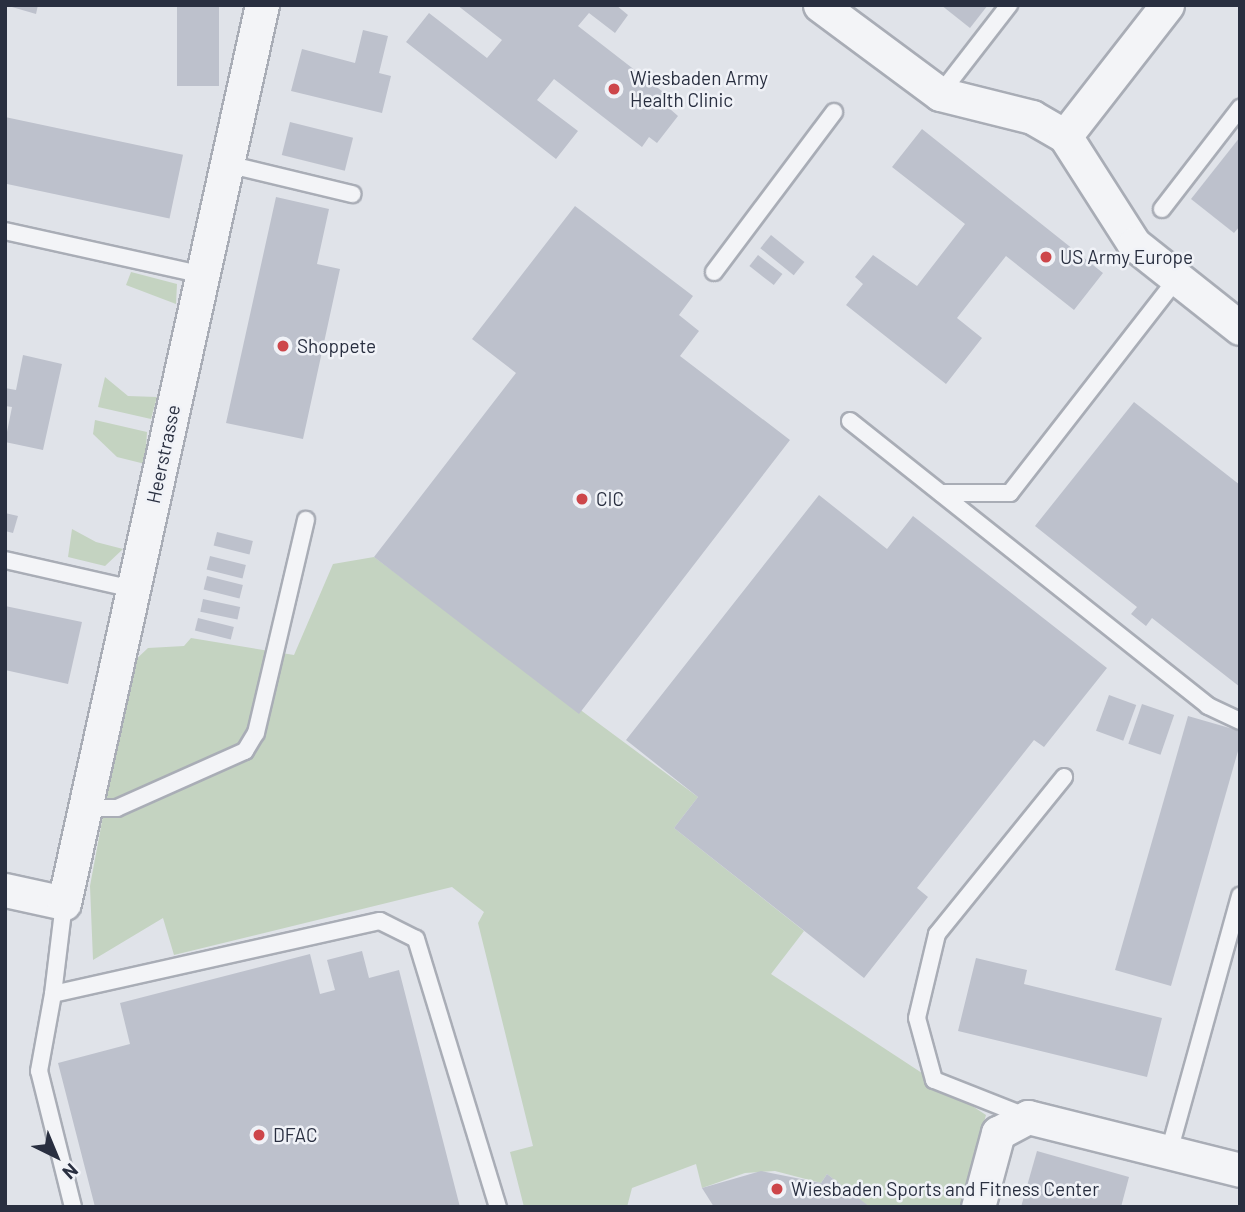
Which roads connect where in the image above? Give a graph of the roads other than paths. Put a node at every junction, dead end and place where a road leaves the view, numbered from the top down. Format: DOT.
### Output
graph roads {
  1 [pos="262,5"];
  2 [pos="820,5"];
  3 [pos="1009,5"];
  4 [pos="1167,5"];
  5 [pos="940,94"];
  6 [pos="1240,108"];
  7 [pos="834,112"];
  8 [pos="1065,136"];
  9 [pos="227,164"];
  10 [pos="352,194"];
  11 [pos="1162,209"];
  12 [pos="5,231"];
  13 [pos="714,272"];
  14 [pos="202,275"];
  15 [pos="1176,280"];
  16 [pos="1240,328"];
  17 [pos="850,421"];
  18 [pos="941,493"];
  19 [pos="306,520"];
  20 [pos="5,560"];
  21 [pos="134,589"];
  22 [pos="1240,721"];
  23 [pos="1064,777"];
  24 [pos="86,808"];
  25 [pos="5,890"];
  26 [pos="1240,895"];
  27 [pos="64,903"];
  28 [pos="53,994"];
  29 [pos="1028,1117"];
  30 [pos="1169,1152"];
  31 [pos="1240,1170"];
  32 [pos="73,1207"];
  33 [pos="498,1207"];
  34 [pos="978,1207"];
  1 -- 9 [label="street, Heerstrasse"];
  2 -- 5 [label="street"];
  3 -- 5 [label="lane"];
  4 -- 8 [label="street"];
  5 -- 8 [label="street"];
  6 -- 11 [label="lane"];
  7 -- 13 [label="lane"];
  8 -- 15 [label="street"];
  9 -- 10 [label="lane"];
  9 -- 14 [label="street, Heerstrasse"];
  12 -- 14 [label="lane"];
  14 -- 21 [label="street, Heerstrasse"];
  15 -- 16 [label="street"];
  15 -- 18 [label="lane"];
  17 -- 18 [label="lane"];
  18 -- 22 [label="lane"];
  19 -- 24 [label="lane"];
  20 -- 21 [label="lane"];
  21 -- 24 [label="street, Heerstrasse"];
  23 -- 29 [label="lane"];
  24 -- 27 [label="street, Heerstrasse"];
  25 -- 27 [label="street"];
  26 -- 30 [label="lane"];
  27 -- 28 [label="lane"];
  28 -- 32 [label="lane"];
  28 -- 33 [label="lane"];
  29 -- 30 [label="street"];
  29 -- 34 [label="street"];
  30 -- 31 [label="street"];
}
